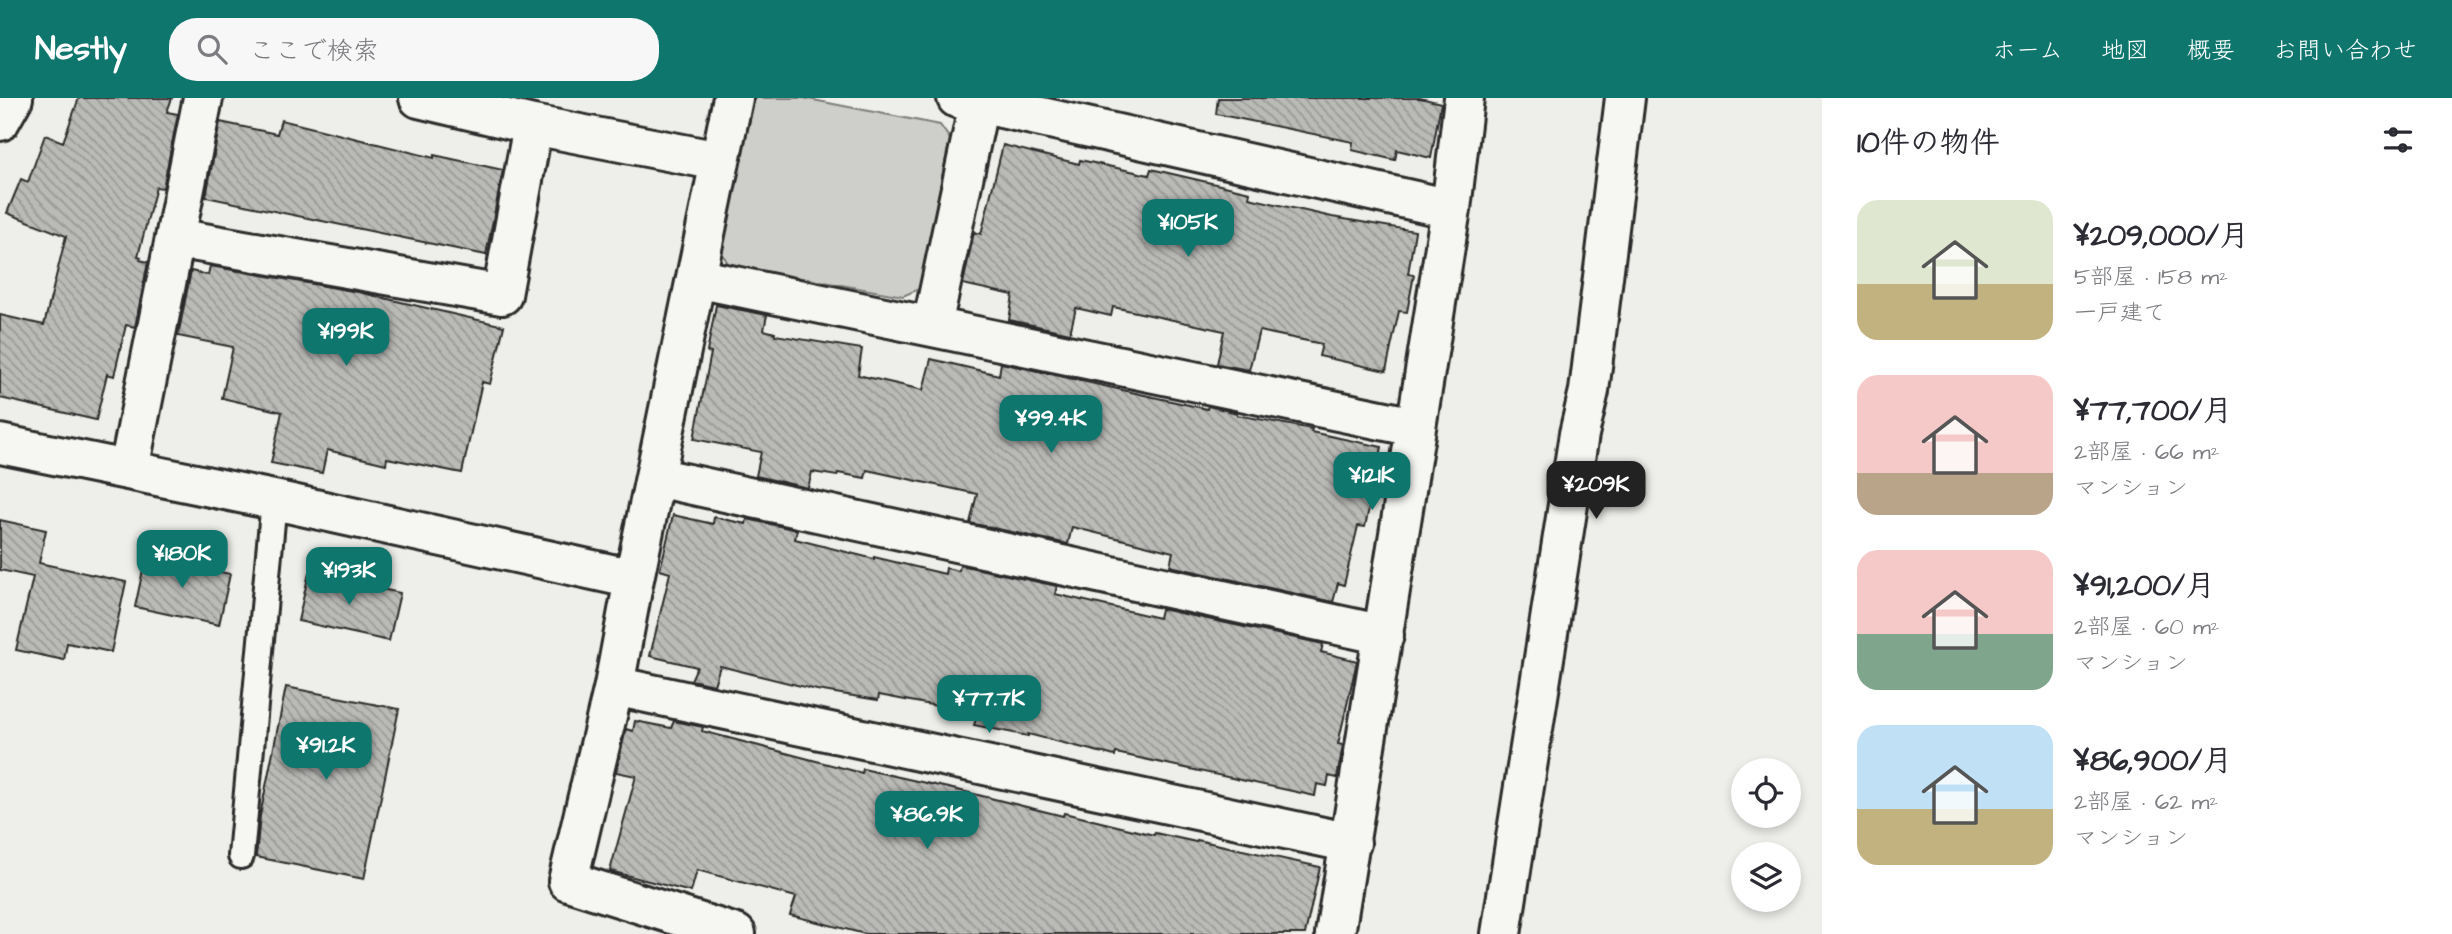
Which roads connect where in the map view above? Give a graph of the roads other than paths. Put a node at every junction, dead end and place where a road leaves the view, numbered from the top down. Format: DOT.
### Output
graph roads {
  1 [pos="13,98"];
  2 [pos="203,98"];
  3 [pos="419,98"];
  4 [pos="733,98"];
  5 [pos="1464,98"];
  6 [pos="1625,98"];
  7 [pos="968,100"];
  8 [pos="0,121"];
  9 [pos="533,125"];
  10 [pos="719,161"];
  11 [pos="1451,209"];
  12 [pos="175,238"];
  13 [pos="696,278"];
  14 [pos="932,326"];
  15 [pos="1415,427"];
  16 [pos="0,444"];
  17 [pos="129,470"];
  18 [pos="656,477"];
  19 [pos="274,500"];
  20 [pos="634,579"];
  21 [pos="1384,635"];
  22 [pos="614,686"];
  23 [pos="1351,843"];
  24 [pos="241,856"];
  25 [pos="736,934"];
  26 [pos="1335,934"];
  27 [pos="1501,934"];
  1 -- 8 [label="street"];
  2 -- 12 [label="street"];
  3 -- 9 [label="street"];
  4 -- 10 [label="street"];
  5 -- 11 [label="street"];
  6 -- 27 [label="street"];
  7 -- 11 [label="street"];
  7 -- 14 [label="street"];
  9 -- 10 [label="street"];
  9 -- 12 [label="street"];
  10 -- 13 [label="street"];
  11 -- 15 [label="street"];
  12 -- 17 [label="street"];
  13 -- 14 [label="street"];
  13 -- 18 [label="street"];
  14 -- 15 [label="street"];
  15 -- 21 [label="street"];
  16 -- 17 [label="street"];
  17 -- 19 [label="street"];
  18 -- 20 [label="street"];
  18 -- 21 [label="street"];
  19 -- 20 [label="street"];
  19 -- 24 [label="lane"];
  20 -- 22 [label="street"];
  21 -- 23 [label="street"];
  22 -- 23 [label="street"];
  22 -- 25 [label="street"];
  23 -- 26 [label="street"];
}
